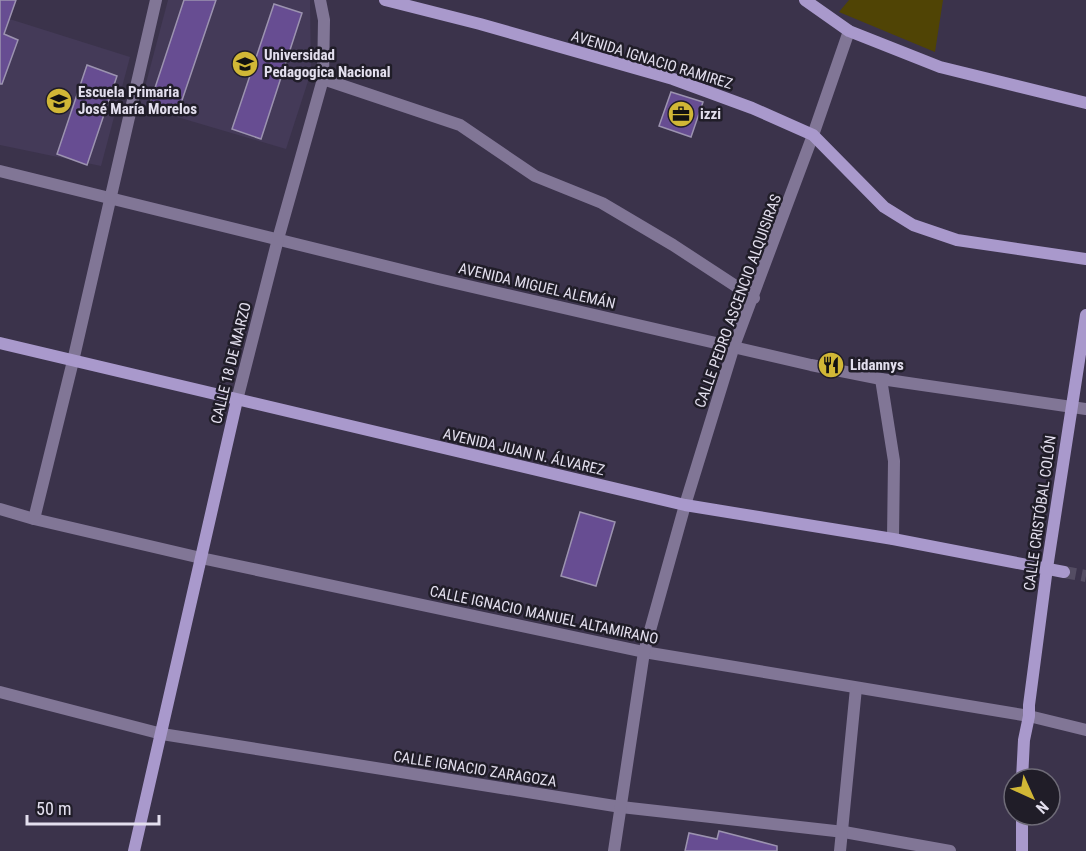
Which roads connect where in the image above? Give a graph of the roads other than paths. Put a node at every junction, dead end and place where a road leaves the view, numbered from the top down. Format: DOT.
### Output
graph roads {
  1 [pos="156,0"];
  2 [pos="320,0"];
  3 [pos="385,0"];
  4 [pos="805,0"];
  5 [pos="849,32"];
  6 [pos="323,79"];
  7 [pos="1086,103"];
  8 [pos="813,135"];
  9 [pos="0,171"];
  10 [pos="110,198"];
  11 [pos="278,239"];
  12 [pos="1086,259"];
  13 [pos="754,298"];
  14 [pos="1086,315"];
  15 [pos="0,343"];
  16 [pos="734,346"];
  17 [pos="73,361"];
  18 [pos="881,379"];
  19 [pos="237,400"];
  20 [pos="1071,406"];
  21 [pos="1086,409"];
  22 [pos="685,505"];
  23 [pos="0,509"];
  24 [pos="34,519"];
  25 [pos="893,539"];
  26 [pos="201,558"];
  27 [pos="1047,568"];
  28 [pos="1065,572"];
  29 [pos="644,652"];
  30 [pos="856,688"];
  31 [pos="0,692"];
  32 [pos="1029,716"];
  33 [pos="1086,730"];
  34 [pos="162,734"];
  35 [pos="1023,767"];
  36 [pos="621,807"];
  37 [pos="1022,827"];
  38 [pos="844,832"];
  39 [pos="134,851"];
  40 [pos="614,851"];
  41 [pos="840,851"];
  42 [pos="950,851"];
  43 [pos="1022,851"];
  1 -- 10 [label="street"];
  2 -- 6 [label="street, CALLE 18 DE MARZO"];
  3 -- 8 [label="main road, AVENIDA IGNACIO RAMIREZ"];
  4 -- 5 [label="main road"];
  5 -- 7 [label="main road"];
  5 -- 8 [label="street, CALLE PEDRO ASCENCIO ALQUISIRAS"];
  6 -- 11 [label="street, CALLE 18 DE MARZO"];
  6 -- 13 [label="street"];
  8 -- 12 [label="main road, AVENIDA IGNACIO RAMIREZ"];
  8 -- 13 [label="street, CALLE PEDRO ASCENCIO ALQUISIRAS"];
  9 -- 10 [label="street, AVENIDA MIGUEL ALEMÁN"];
  10 -- 11 [label="street, AVENIDA MIGUEL ALEMÁN"];
  10 -- 17 [label="street"];
  11 -- 16 [label="street, AVENIDA MIGUEL ALEMÁN"];
  11 -- 19 [label="street, CALLE 18 DE MARZO"];
  13 -- 16 [label="street, CALLE PEDRO ASCENCIO ALQUISIRAS"];
  14 -- 20 [label="main road, CALLE CRISTÓBAL COLÓN"];
  15 -- 17 [label="main road, AVENIDA JUAN N. ÁLVAREZ"];
  16 -- 18 [label="street, AVENIDA MIGUEL ALEMÁN"];
  16 -- 22 [label="street, CALLE PEDRO ASCENCIO ALQUISIRAS"];
  17 -- 19 [label="main road, AVENIDA JUAN N. ÁLVAREZ"];
  17 -- 24 [label="street"];
  18 -- 20 [label="street, AVENIDA MIGUEL ALEMÁN"];
  18 -- 25 [label="street"];
  19 -- 22 [label="main road, AVENIDA JUAN N. ÁLVAREZ"];
  19 -- 26 [label="main road, CALLE 18 DE MARZO"];
  20 -- 21 [label="street, AVENIDA MIGUEL ALEMÁN"];
  20 -- 27 [label="main road, CALLE CRISTÓBAL COLÓN"];
  22 -- 25 [label="main road, AVENIDA JUAN N. ÁLVAREZ"];
  22 -- 29 [label="street, CALLE PEDRO ASCENCIO ALQUISIRAS"];
  23 -- 24 [label="street, CALLE IGNACIO MANUEL ALTAMIRANO"];
  24 -- 26 [label="street, CALLE IGNACIO MANUEL ALTAMIRANO"];
  25 -- 27 [label="main road, AVENIDA JUAN N. ÁLVAREZ"];
  26 -- 29 [label="street, CALLE IGNACIO MANUEL ALTAMIRANO"];
  26 -- 34 [label="main road, CALLE 18 DE MARZO"];
  27 -- 28 [label="main road, AVENIDA JUAN N. ÁLVAREZ"];
  27 -- 32 [label="main road, CALLE CRISTÓBAL COLÓN"];
  29 -- 30 [label="street, CALLE IGNACIO MANUEL ALTAMIRANO"];
  29 -- 36 [label="street, CALLE PEDRO ASCENCIO ALQUISIRAS"];
  30 -- 32 [label="street, CALLE IGNACIO MANUEL ALTAMIRANO"];
  30 -- 38 [label="street"];
  31 -- 34 [label="street, CALLE IGNACIO ZARAGOZA"];
  32 -- 33 [label="street, CALLE IGNACIO MANUEL ALTAMIRANO"];
  32 -- 35 [label="main road, CALLE CRISTÓBAL COLÓN"];
  34 -- 36 [label="street, CALLE IGNACIO ZARAGOZA"];
  34 -- 39 [label="main road, CALLE 18 DE MARZO"];
  36 -- 38 [label="street, CALLE IGNACIO ZARAGOZA"];
  36 -- 40 [label="street, CALLE PEDRO ASCENCIO ALQUISIRAS"];
  37 -- 43 [label="main road"];
  38 -- 41 [label="street"];
  38 -- 42 [label="street, CALLE IGNACIO ZARAGOZA"];
}
